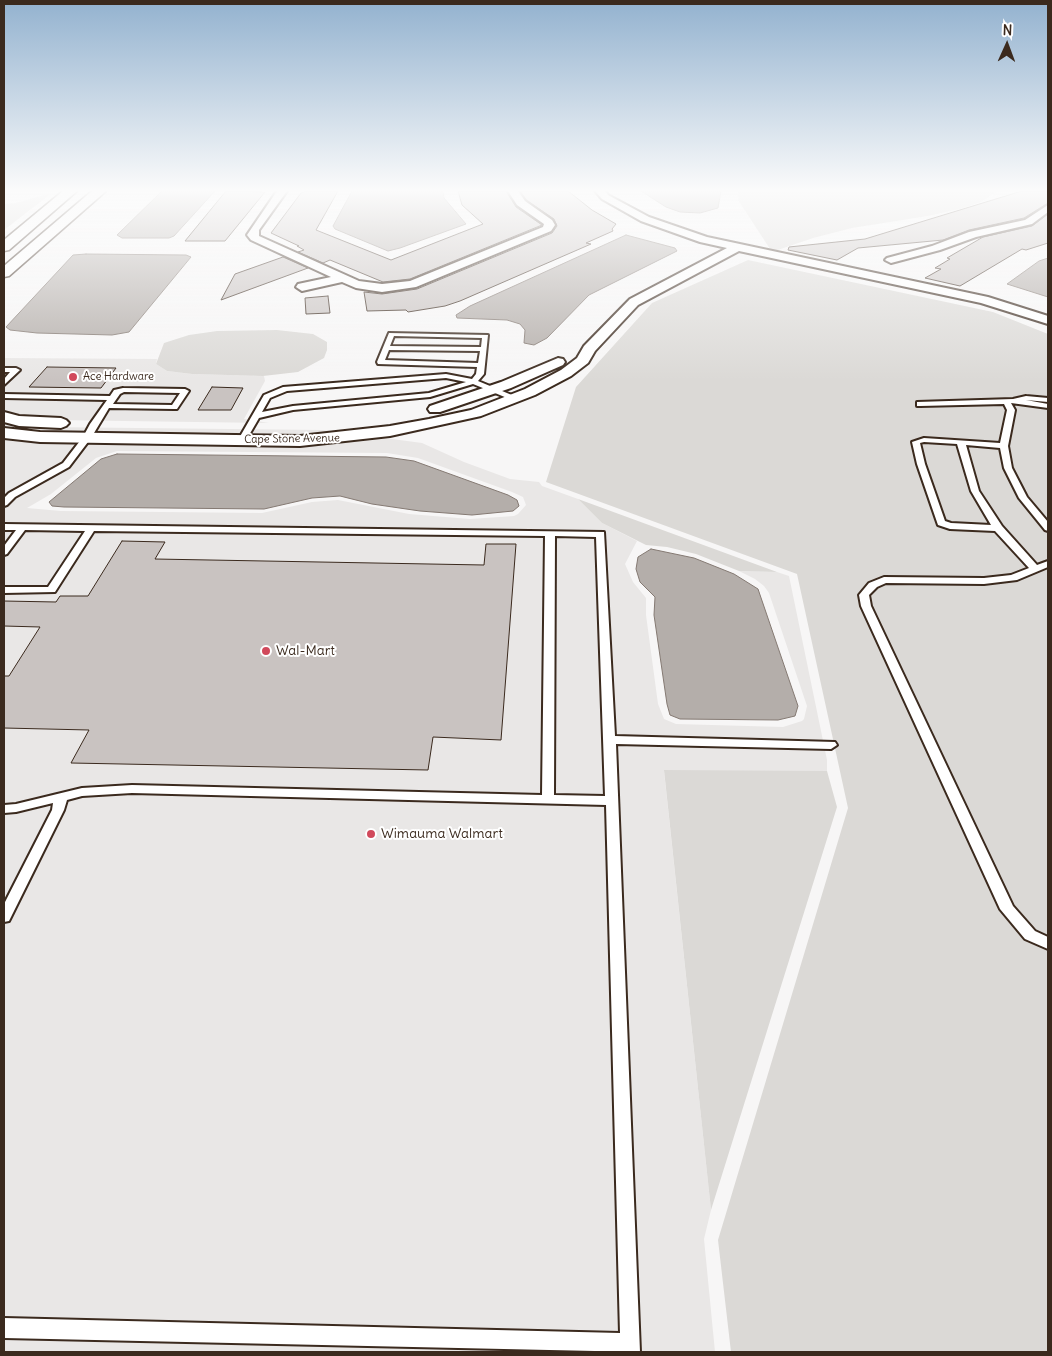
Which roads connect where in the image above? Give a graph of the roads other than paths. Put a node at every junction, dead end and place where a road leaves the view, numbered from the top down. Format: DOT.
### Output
graph roads {
  1 [pos="26,254"];
  2 [pos="291,254"];
  3 [pos="485,254"];
  4 [pos="724,254"];
  5 [pos="766,254"];
  6 [pos="912,254"];
  7 [pos="891,260"];
  8 [pos="4,273"];
  9 [pos="343,278"];
  10 [pos="302,287"];
  11 [pos="1048,320"];
  12 [pos="386,348"];
  13 [pos="484,349"];
  14 [pos="589,349"];
  15 [pos="481,365"];
  16 [pos="4,370"];
  17 [pos="473,382"];
  18 [pos="4,383"];
  19 [pos="492,390"];
  20 [pos="4,396"];
  21 [pos="113,398"];
  22 [pos="515,398"];
  23 [pos="1048,400"];
  24 [pos="1010,401"];
  25 [pos="920,404"];
  26 [pos="107,406"];
  27 [pos="1048,406"];
  28 [pos="4,417"];
  29 [pos="252,421"];
  30 [pos="90,431"];
  31 [pos="4,433"];
  32 [pos="242,440"];
  33 [pos="961,442"];
  34 [pos="1004,446"];
  35 [pos="4,502"];
  36 [pos="4,527"];
  37 [pos="23,527"];
  38 [pos="91,528"];
  39 [pos="998,528"];
  40 [pos="1048,528"];
  41 [pos="550,533"];
  42 [pos="4,552"];
  43 [pos="1048,564"];
  44 [pos="1035,569"];
  45 [pos="4,590"];
  46 [pos="610,740"];
  47 [pos="832,745"];
  48 [pos="60,796"];
  49 [pos="548,799"];
  50 [pos="612,801"];
  51 [pos="4,809"];
  52 [pos="4,917"];
  53 [pos="1048,943"];
  54 [pos="4,1328"];
  55 [pos="630,1348"];
  1 -- 8 [label="main road"];
  2 -- 9 [label="street"];
  3 -- 9 [label="street"];
  4 -- 14 [label="street, Cape Stone Avenue"];
  5 -- 11 [label="street"];
  6 -- 7 [label="street"];
  9 -- 10 [label="street"];
  12 -- 13 [label="lane"];
  12 -- 13 [label="lane"];
  12 -- 15 [label="lane"];
  13 -- 15 [label="lane"];
  14 -- 19 [label="street, Cape Stone Avenue"];
  14 -- 22 [label="street, Cape Stone Avenue"];
  15 -- 17 [label="lane"];
  16 -- 18 [label="lane"];
  17 -- 19 [label="lane"];
  17 -- 29 [label="lane"];
  17 -- 29 [label="lane"];
  19 -- 22 [label="lane"];
  19 -- 29 [label="street, Cape Stone Avenue"];
  20 -- 21 [label="lane"];
  21 -- 26 [label="lane"];
  21 -- 26 [label="lane"];
  22 -- 32 [label="street, Cape Stone Avenue"];
  23 -- 24 [label="lane"];
  24 -- 25 [label="lane"];
  24 -- 27 [label="lane"];
  24 -- 34 [label="lane"];
  26 -- 30 [label="lane"];
  28 -- 30 [label="street, Cape Stone Avenue"];
  29 -- 30 [label="street, Cape Stone Avenue"];
  29 -- 32 [label="lane"];
  30 -- 31 [label="street, Cape Stone Avenue"];
  30 -- 32 [label="street, Cape Stone Avenue"];
  30 -- 35 [label="lane"];
  33 -- 34 [label="lane"];
  33 -- 39 [label="lane"];
  33 -- 39 [label="lane"];
  34 -- 40 [label="lane"];
  36 -- 37 [label="lane"];
  37 -- 38 [label="lane"];
  37 -- 42 [label="lane"];
  38 -- 41 [label="lane"];
  38 -- 45 [label="lane"];
  39 -- 44 [label="lane"];
  41 -- 46 [label="lane"];
  41 -- 49 [label="lane"];
  43 -- 44 [label="lane"];
  44 -- 53 [label="lane"];
  46 -- 47 [label="lane"];
  46 -- 50 [label="lane"];
  48 -- 49 [label="lane"];
  48 -- 51 [label="lane"];
  48 -- 52 [label="lane"];
  49 -- 50 [label="lane"];
  50 -- 55 [label="lane"];
  54 -- 55 [label="lane"];
}
